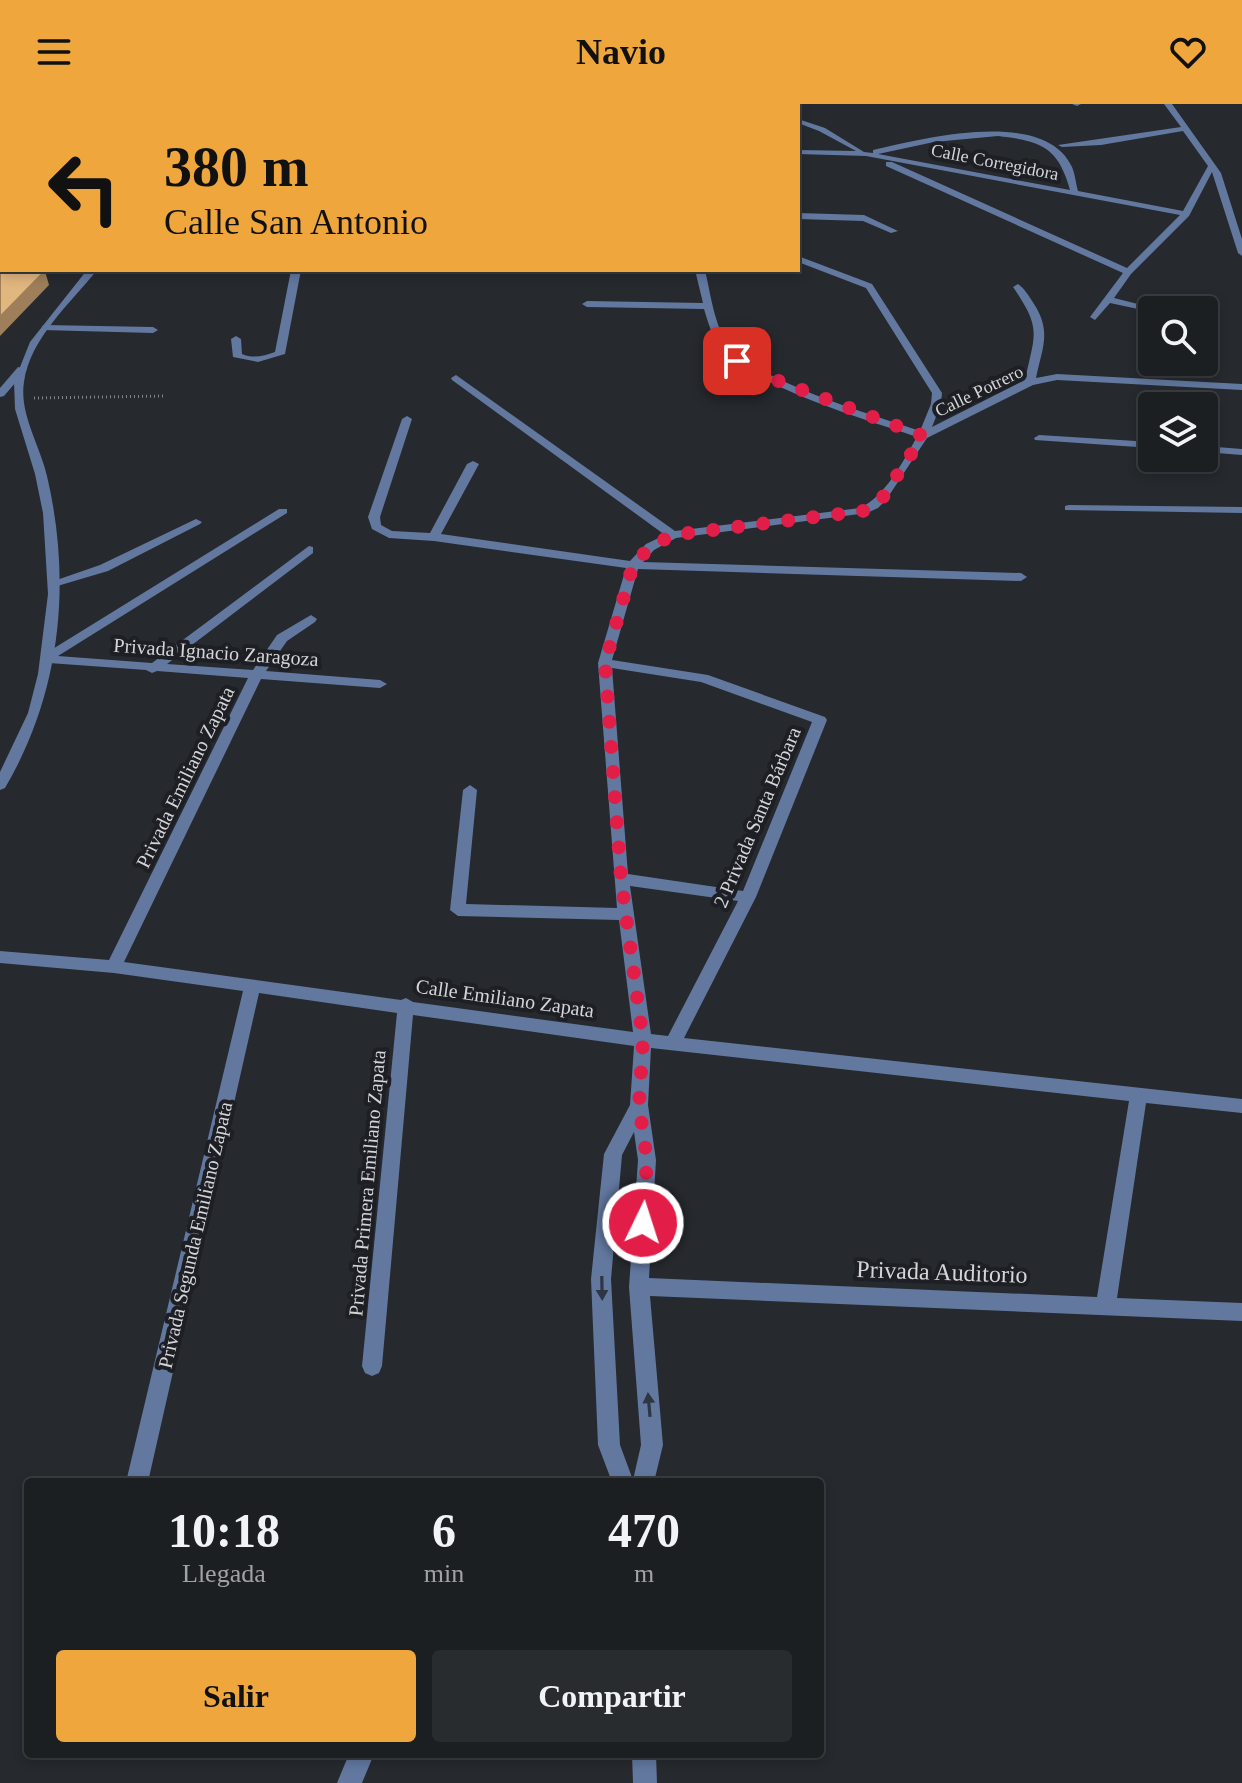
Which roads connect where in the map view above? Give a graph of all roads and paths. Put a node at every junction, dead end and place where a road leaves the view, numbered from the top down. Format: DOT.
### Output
graph roads {
  1 [pos="1168,104"];
  2 [pos="800,121"];
  3 [pos="1003,123"];
  4 [pos="1019,125"];
  5 [pos="1183,129"];
  6 [pos="1062,145"];
  7 [pos="800,152"];
  8 [pos="866,154"];
  9 [pos="1212,165"];
  10 [pos="1075,194"];
  11 [pos="1186,214"];
  12 [pos="800,216"];
  13 [pos="894,231"];
  14 [pos="1242,253"];
  15 [pos="800,260"];
  16 [pos="90,272"];
  17 [pos="296,272"];
  18 [pos="701,272"];
  19 [pos="1128,272"];
  20 [pos="1018,287"];
  21 [pos="1110,300"];
  22 [pos="587,304"];
  23 [pos="710,306"];
  24 [pos="1138,306"];
  25 [pos="1095,317"];
  26 [pos="45,328"];
  27 [pos="153,330"];
  28 [pos="236,339"];
  29 [pos="22,369"];
  30 [pos="456,378"];
  31 [pos="1030,382"];
  32 [pos="1242,387"];
  33 [pos="0,394"];
  34 [pos="164,396"];
  35 [pos="17,398"];
  36 [pos="407,419"];
  37 [pos="923,436"];
  38 [pos="1039,438"];
  39 [pos="1138,444"];
  40 [pos="1218,450"];
  41 [pos="1242,452"];
  42 [pos="473,464"];
  43 [pos="1069,508"];
  44 [pos="1242,510"];
  45 [pos="283,511"];
  46 [pos="196,522"];
  47 [pos="673,535"];
  48 [pos="434,537"];
  49 [pos="309,550"];
  50 [pos="633,565"];
  51 [pos="1021,577"];
  52 [pos="54,583"];
  53 [pos="311,619"];
  54 [pos="50,657"];
  55 [pos="605,663"];
  56 [pos="152,669"];
  57 [pos="256,676"];
  58 [pos="380,684"];
  59 [pos="7,762"];
  60 [pos="0,785"];
  61 [pos="470,790"];
  62 [pos="621,879"];
  63 [pos="748,897"];
  64 [pos="626,914"];
  65 [pos="0,957"];
  66 [pos="114,967"];
  67 [pos="252,989"];
  68 [pos="406,1005"];
  69 [pos="643,1040"];
  70 [pos="673,1042"];
  71 [pos="1139,1094"];
  72 [pos="639,1105"];
  73 [pos="1242,1106"];
  74 [pos="639,1287"];
  75 [pos="1106,1304"];
  76 [pos="1242,1312"];
  77 [pos="372,1366"];
  78 [pos="138,1478"];
  79 [pos="621,1478"];
  80 [pos="644,1478"];
  81 [pos="360,1758"];
  82 [pos="644,1758"];
  83 [pos="349,1783"];
  84 [pos="645,1783"];
  1 -- 5 [label="street"];
  2 -- 8 [label="street"];
  3 -- 8 [label="street"];
  4 -- 6 [label="street"];
  5 -- 6 [label="street"];
  5 -- 9 [label="street"];
  6 -- 10 [label="street"];
  7 -- 8 [label="street, Calle Corregidora"];
  8 -- 10 [label="street, Calle Corregidora"];
  8 -- 19 [label="street"];
  9 -- 11 [label="street"];
  9 -- 14 [label="street"];
  10 -- 11 [label="street, Calle Corregidora"];
  11 -- 19 [label="street"];
  12 -- 13 [label="street"];
  15 -- 37 [label="street"];
  16 -- 26 [label="street"];
  17 -- 28 [label="street"];
  18 -- 23 [label="street"];
  19 -- 21 [label="street"];
  20 -- 31 [label="street"];
  21 -- 24 [label="street"];
  21 -- 25 [label="street"];
  22 -- 23 [label="street"];
  23 -- 37 [label="street"];
  26 -- 27 [label="street"];
  26 -- 29 [label="street"];
  29 -- 33 [label="street"];
  29 -- 35 [label="street"];
  30 -- 47 [label="street"];
  31 -- 32 [label="street, Calle Potrero"];
  31 -- 37 [label="street, Calle Potrero"];
  34 -- 35 [label="path"];
  35 -- 52 [label="street"];
  36 -- 48 [label="street"];
  37 -- 47 [label="street"];
  38 -- 39 [label="street"];
  40 -- 41 [label="street"];
  42 -- 48 [label="street"];
  43 -- 44 [label="street"];
  45 -- 54 [label="street"];
  46 -- 52 [label="street"];
  47 -- 50 [label="street"];
  48 -- 50 [label="street"];
  49 -- 56 [label="street"];
  50 -- 51 [label="street"];
  50 -- 55 [label="street"];
  52 -- 54 [label="street"];
  53 -- 57 [label="street, Privada Emiliano Zapata"];
  54 -- 56 [label="street, Privada Ignacio Zaragoza"];
  54 -- 59 [label="street"];
  55 -- 62 [label="street"];
  55 -- 63 [label="street, 2 Privada Santa Bárbara"];
  56 -- 57 [label="street, Privada Ignacio Zaragoza"];
  57 -- 58 [label="street, Privada Ignacio Zaragoza"];
  57 -- 66 [label="street, Privada Emiliano Zapata"];
  59 -- 60 [label="street"];
  61 -- 64 [label="street"];
  62 -- 63 [label="street"];
  62 -- 64 [label="street"];
  63 -- 70 [label="street, 2 Privada Santa Bárbara"];
  64 -- 69 [label="street"];
  65 -- 66 [label="street, Calle Emiliano Zapata"];
  66 -- 67 [label="street, Calle Emiliano Zapata"];
  67 -- 68 [label="street, Calle Emiliano Zapata"];
  67 -- 78 [label="street, Privada Segunda Emiliano Zapata"];
  68 -- 69 [label="street, Calle Emiliano Zapata"];
  68 -- 77 [label="street, Privada Primera Emiliano Zapata"];
  69 -- 70 [label="street, Calle Emiliano Zapata"];
  69 -- 72 [label="street"];
  70 -- 71 [label="street, Calle Emiliano Zapata"];
  71 -- 73 [label="street, Calle Emiliano Zapata"];
  71 -- 75 [label="street"];
  72 -- 74 [label="street"];
  72 -- 79 [label="street, one-way"];
  74 -- 75 [label="street, Privada Auditorio"];
  80 -- 74 [label="street, one-way"];
  75 -- 76 [label="street, Privada Auditorio"];
  81 -- 83 [label="street"];
  82 -- 84 [label="street"];
}
